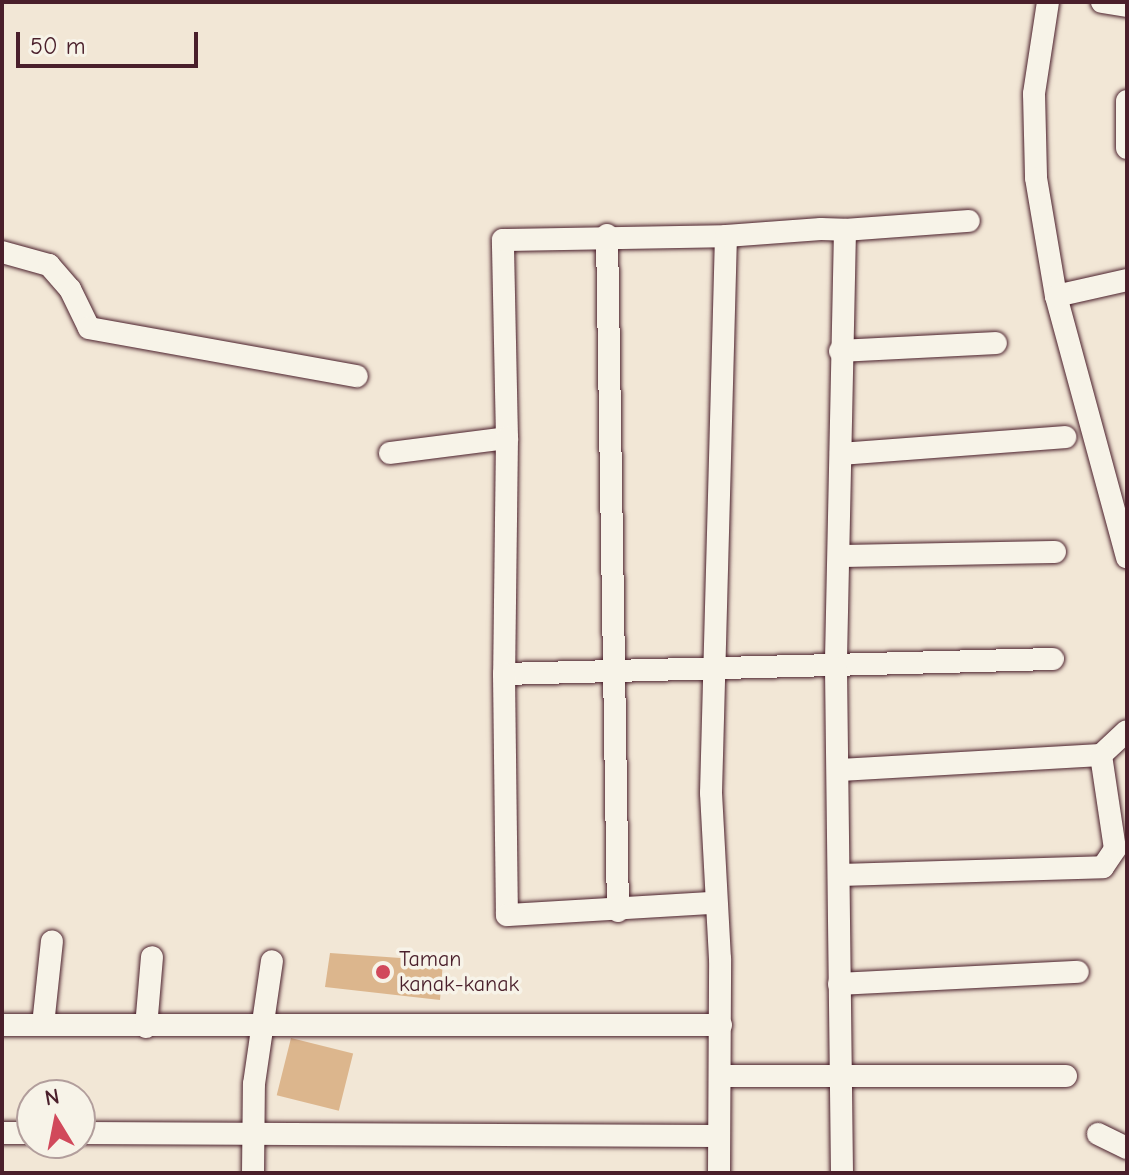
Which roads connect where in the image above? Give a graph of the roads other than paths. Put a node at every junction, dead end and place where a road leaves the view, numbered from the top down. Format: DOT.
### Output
graph roads {
  1 [pos="1048,2"];
  2 [pos="1102,2"];
  3 [pos="1127,6"];
  4 [pos="1127,101"];
  5 [pos="1127,148"];
  6 [pos="969,221"];
  7 [pos="845,230"];
  8 [pos="607,235"];
  9 [pos="726,236"];
  10 [pos="2,252"];
  11 [pos="1127,280"];
  12 [pos="1056,296"];
  13 [pos="996,343"];
  14 [pos="840,351"];
  15 [pos="357,376"];
  16 [pos="1065,437"];
  17 [pos="507,438"];
  18 [pos="390,453"];
  19 [pos="841,454"];
  20 [pos="1055,552"];
  21 [pos="841,556"];
  22 [pos="1127,558"];
  23 [pos="1053,659"];
  24 [pos="617,668"];
  25 [pos="836,668"];
  26 [pos="719,670"];
  27 [pos="504,674"];
  28 [pos="1127,731"];
  29 [pos="1101,755"];
  30 [pos="840,770"];
  31 [pos="840,875"];
  32 [pos="712,903"];
  33 [pos="618,911"];
  34 [pos="52,941"];
  35 [pos="152,957"];
  36 [pos="272,961"];
  37 [pos="1078,972"];
  38 [pos="839,984"];
  39 [pos="2,1025"];
  40 [pos="43,1025"];
  41 [pos="721,1025"];
  42 [pos="146,1027"];
  43 [pos="261,1027"];
  44 [pos="720,1076"];
  45 [pos="1066,1076"];
  46 [pos="841,1080"];
  47 [pos="96,1133"];
  48 [pos="252,1133"];
  49 [pos="1098,1134"];
  50 [pos="716,1136"];
  51 [pos="1127,1148"];
  52 [pos="253,1173"];
  53 [pos="719,1173"];
  54 [pos="842,1173"];
  1 -- 12 [label="street"];
  2 -- 3 [label="street"];
  4 -- 5 [label="street"];
  6 -- 7 [label="street"];
  7 -- 9 [label="street"];
  7 -- 14 [label="street"];
  8 -- 9 [label="street"];
  8 -- 17 [label="street"];
  8 -- 24 [label="street"];
  9 -- 26 [label="street"];
  10 -- 15 [label="street"];
  11 -- 12 [label="street"];
  12 -- 22 [label="street"];
  13 -- 14 [label="street"];
  14 -- 19 [label="street"];
  16 -- 19 [label="street"];
  17 -- 18 [label="street"];
  17 -- 27 [label="street"];
  19 -- 21 [label="street"];
  20 -- 21 [label="street"];
  21 -- 25 [label="street"];
  23 -- 25 [label="street"];
  24 -- 26 [label="street"];
  24 -- 27 [label="street"];
  24 -- 33 [label="street"];
  25 -- 26 [label="street"];
  25 -- 30 [label="street"];
  26 -- 32 [label="street"];
  27 -- 33 [label="street"];
  28 -- 29 [label="street"];
  29 -- 30 [label="street"];
  29 -- 31 [label="street"];
  30 -- 31 [label="street"];
  31 -- 38 [label="street"];
  32 -- 33 [label="street"];
  32 -- 41 [label="street"];
  34 -- 40 [label="street"];
  35 -- 42 [label="street"];
  36 -- 43 [label="street"];
  37 -- 38 [label="street"];
  38 -- 46 [label="street"];
  39 -- 40 [label="street"];
  40 -- 42 [label="street"];
  41 -- 43 [label="street"];
  41 -- 44 [label="street"];
  42 -- 43 [label="street"];
  43 -- 48 [label="street"];
  44 -- 46 [label="street"];
  44 -- 50 [label="street"];
  45 -- 46 [label="street"];
  46 -- 54 [label="street"];
  47 -- 48 [label="street"];
  48 -- 50 [label="street"];
  48 -- 52 [label="street"];
  49 -- 51 [label="street"];
  50 -- 53 [label="street"];
}
